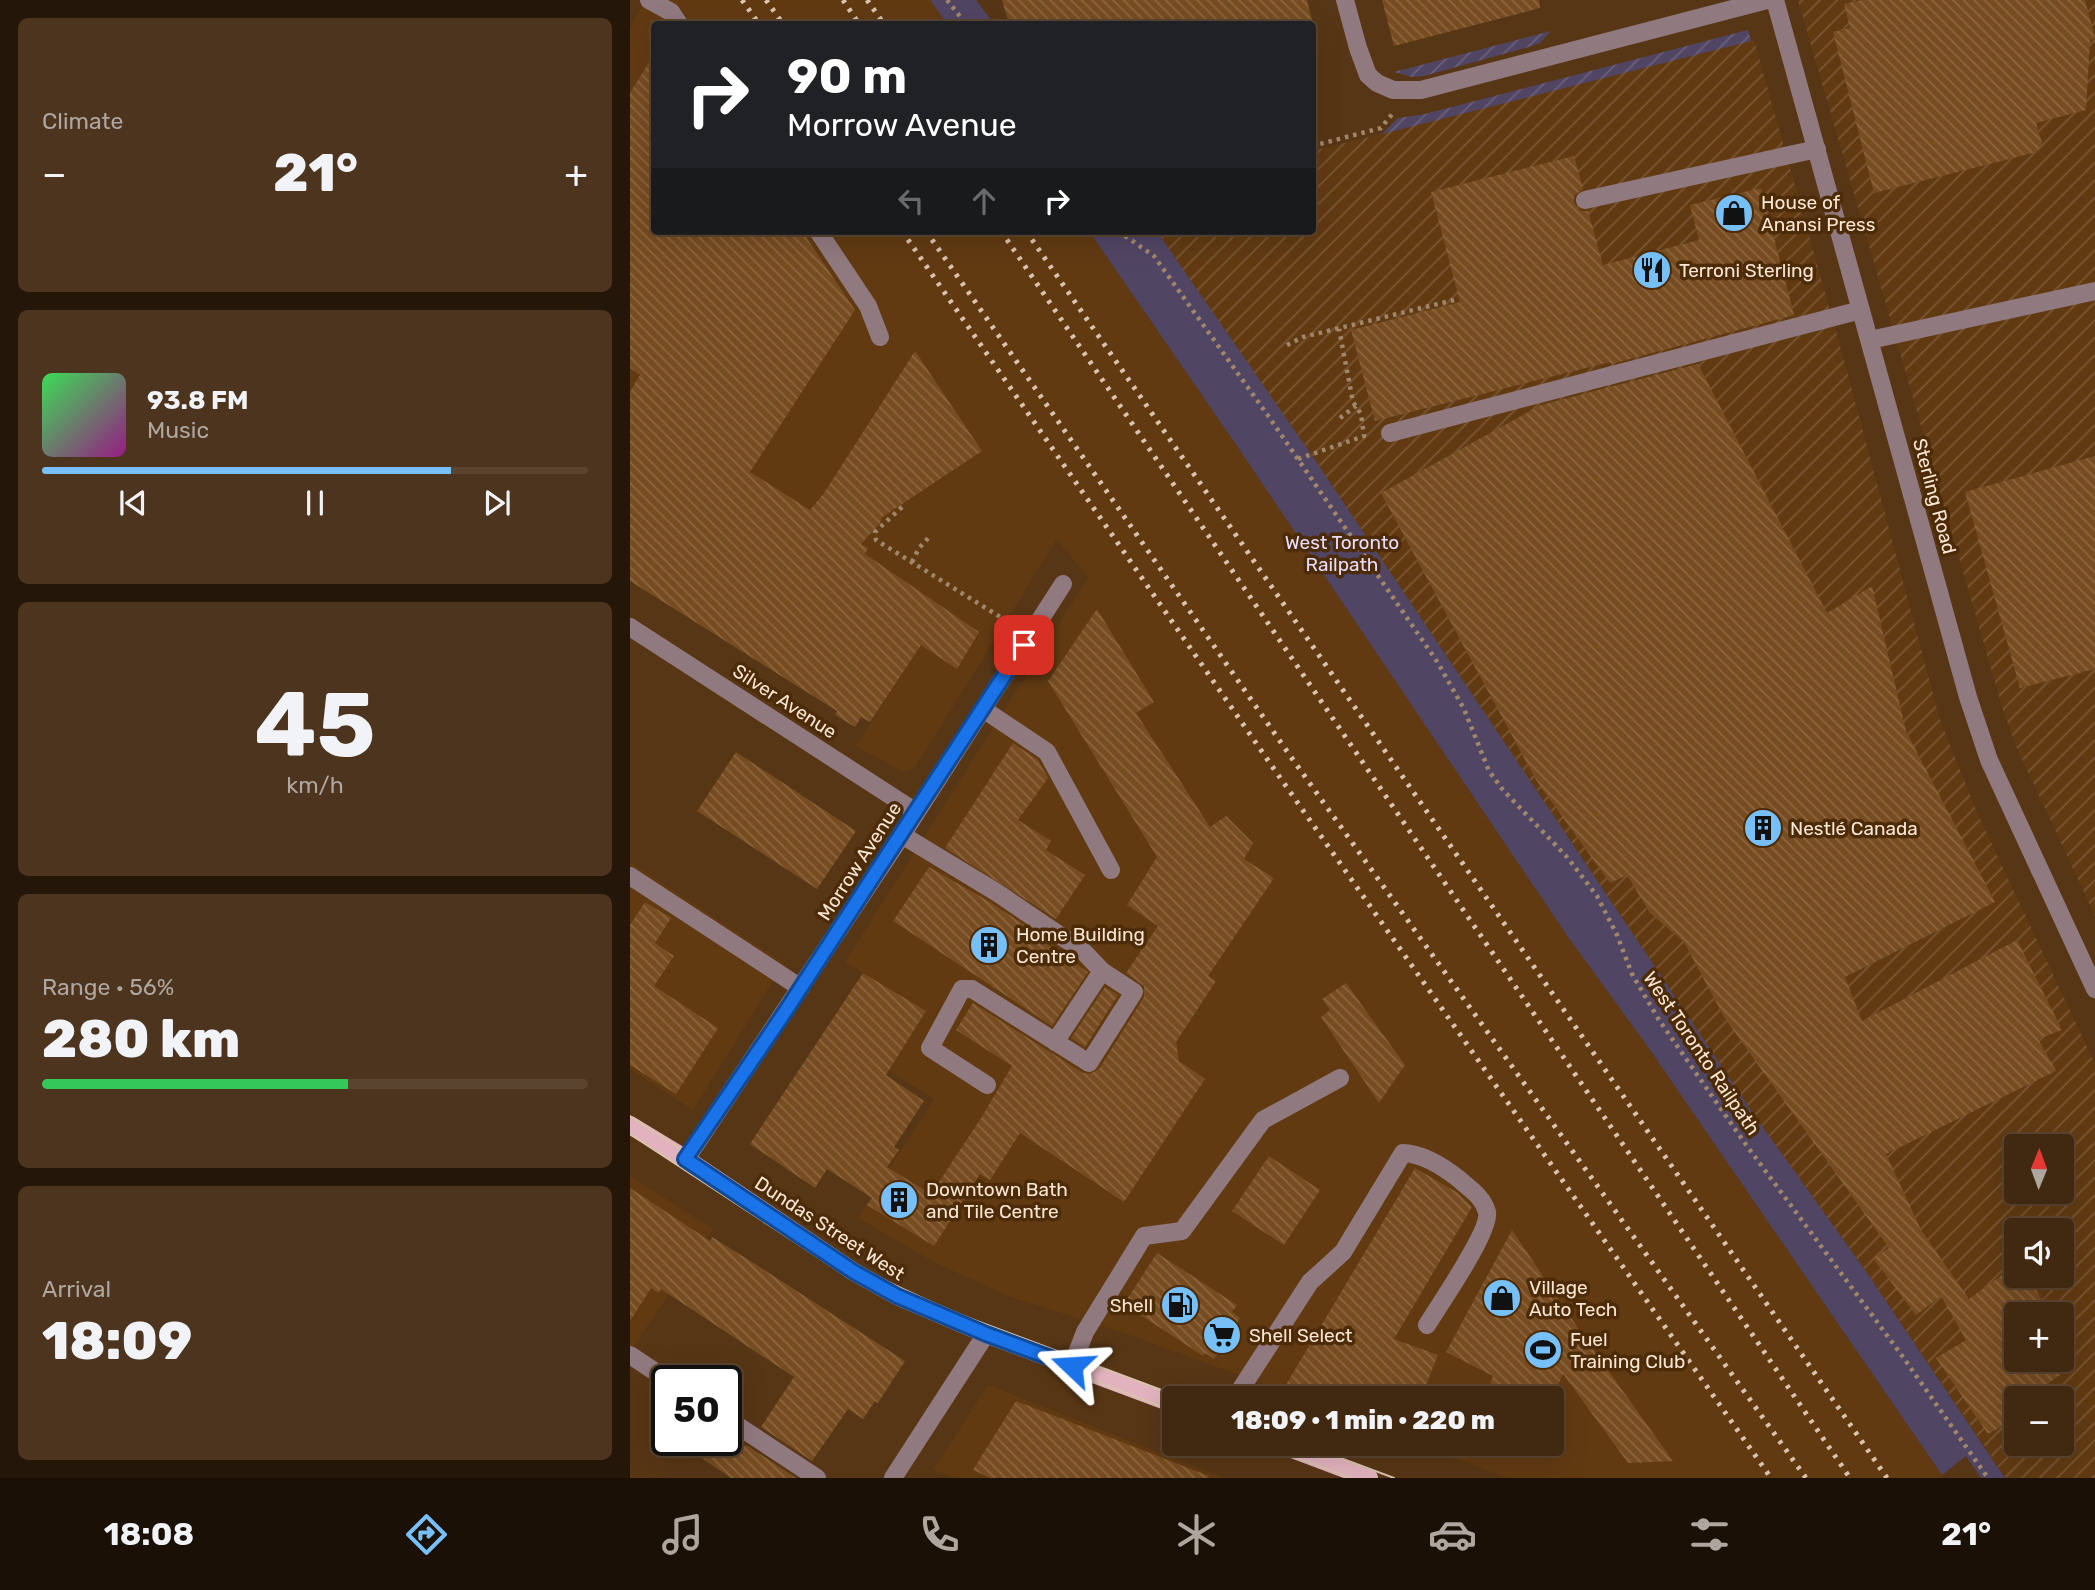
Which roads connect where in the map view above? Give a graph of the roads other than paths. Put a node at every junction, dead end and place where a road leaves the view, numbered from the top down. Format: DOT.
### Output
graph roads {
  1 [pos="649,0"];
  2 [pos="1345,0"];
  3 [pos="1768,0"];
  4 [pos="1774,0"];
  5 [pos="677,21"];
  6 [pos="1817,149"];
  7 [pos="1586,200"];
  8 [pos="821,235"];
  9 [pos="2095,291"];
  10 [pos="1861,310"];
  11 [pos="880,337"];
  12 [pos="1870,340"];
  13 [pos="1390,433"];
  14 [pos="1063,584"];
  15 [pos="630,626"];
  16 [pos="983,709"];
  17 [pos="916,812"];
  18 [pos="902,835"];
  19 [pos="1111,870"];
  20 [pos="630,876"];
  21 [pos="1102,971"];
  22 [pos="801,988"];
  23 [pos="2095,989"];
  24 [pos="1055,1042"];
  25 [pos="1340,1078"];
  26 [pos="987,1085"];
  27 [pos="630,1125"];
  28 [pos="685,1159"];
  29 [pos="1427,1325"];
  30 [pos="986,1334"];
  31 [pos="630,1355"];
  32 [pos="1072,1366"];
  33 [pos="651,1369"];
  34 [pos="1243,1386"];
  35 [pos="1162,1400"];
  36 [pos="742,1429"];
  37 [pos="1311,1456"];
  38 [pos="817,1478"];
  39 [pos="893,1478"];
  40 [pos="1369,1478"];
  1 -- 5 [label="street"];
  2 -- 3 [label="street"];
  4 -- 6 [label="street, Sterling Road"];
  6 -- 7 [label="street"];
  6 -- 10 [label="street, Sterling Road"];
  8 -- 11 [label="street"];
  9 -- 12 [label="street"];
  10 -- 12 [label="street, Sterling Road"];
  10 -- 13 [label="street"];
  12 -- 23 [label="street, Sterling Road"];
  14 -- 16 [label="street, Morrow Avenue"];
  15 -- 17 [label="street, Silver Avenue"];
  16 -- 17 [label="street, Morrow Avenue"];
  16 -- 19 [label="street"];
  17 -- 18 [label="street, Morrow Avenue"];
  18 -- 21 [label="street"];
  18 -- 22 [label="street, Morrow Avenue"];
  20 -- 22 [label="street"];
  21 -- 24 [label="street"];
  21 -- 24 [label="street"];
  22 -- 28 [label="street, Morrow Avenue"];
  24 -- 26 [label="street"];
  25 -- 32 [label="street"];
  27 -- 28 [label="main road, Dundas Street West"];
  28 -- 30 [label="main road, Dundas Street West"];
  29 -- 34 [label="street"];
  30 -- 32 [label="main road, Dundas Street West"];
  30 -- 39 [label="street"];
  31 -- 33 [label="street"];
  32 -- 35 [label="main road, Dundas Street West"];
  36 -- 38 [label="street"];
  37 -- 40 [label="main road"];
}
